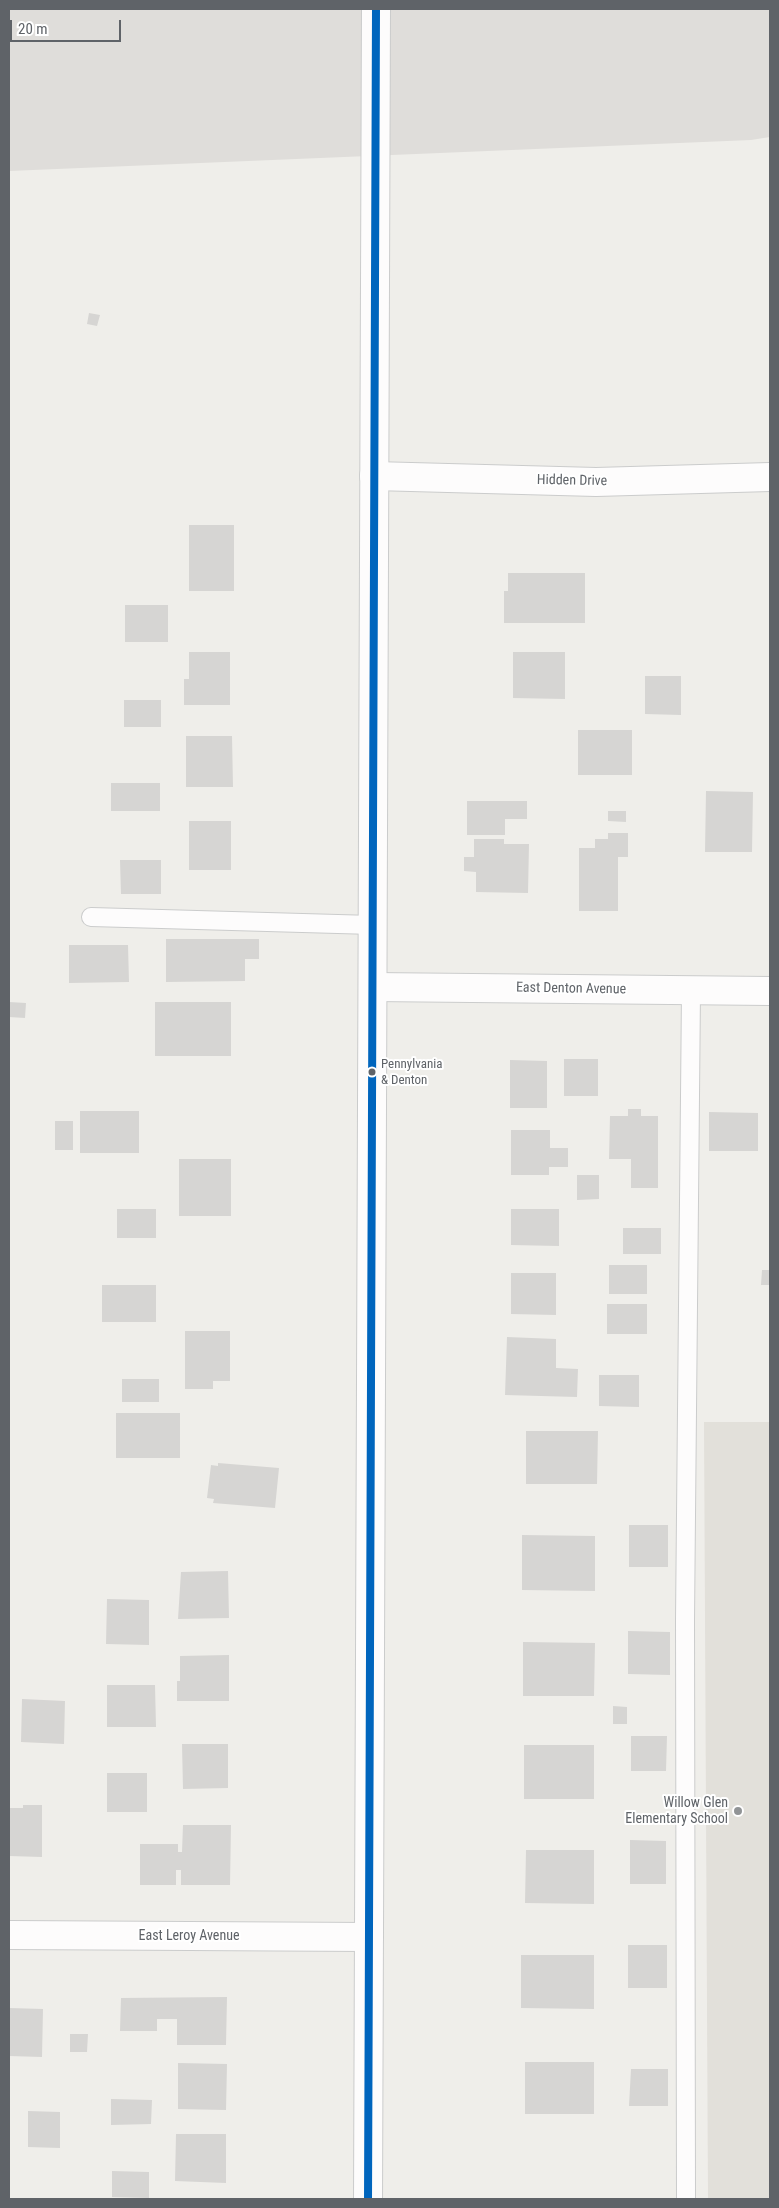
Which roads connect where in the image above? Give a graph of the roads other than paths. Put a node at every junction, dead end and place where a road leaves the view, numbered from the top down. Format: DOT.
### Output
graph roads {
  1 [pos="376,9"];
  2 [pos="374,476"];
  3 [pos="770,477"];
  4 [pos="91,917"];
  5 [pos="373,925"];
  6 [pos="373,987"];
  7 [pos="691,990"];
  8 [pos="770,991"];
  9 [pos="9,1935"];
  10 [pos="369,1937"];
  11 [pos="368,2199"];
  12 [pos="686,2199"];
  1 -- 2 [label="street"];
  2 -- 3 [label="street, Hidden Drive"];
  2 -- 5 [label="street"];
  4 -- 5 [label="lane"];
  5 -- 6 [label="street"];
  6 -- 7 [label="street, East Denton Avenue"];
  6 -- 10 [label="street"];
  7 -- 8 [label="street, East Denton Avenue"];
  7 -- 12 [label="lane"];
  9 -- 10 [label="street, East Leroy Avenue"];
  10 -- 11 [label="street"];
}
